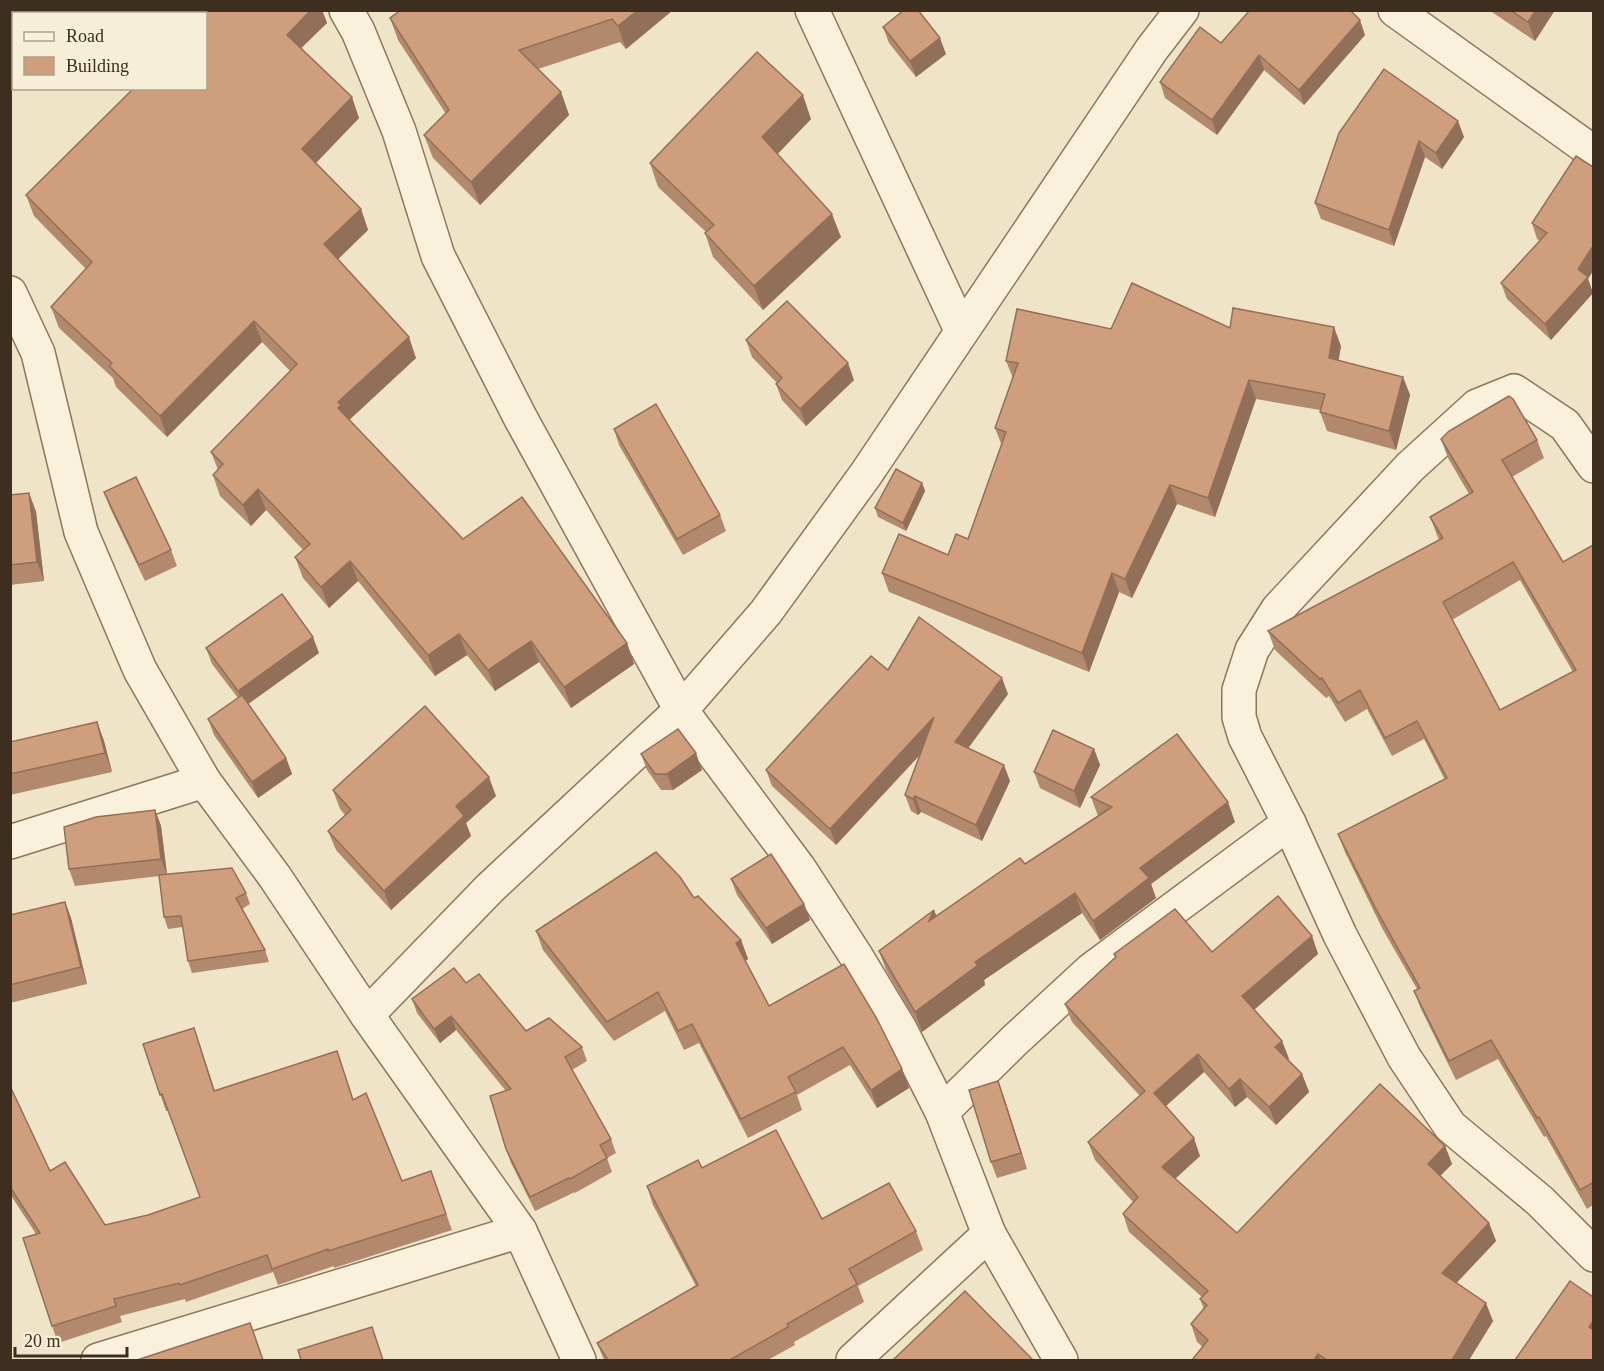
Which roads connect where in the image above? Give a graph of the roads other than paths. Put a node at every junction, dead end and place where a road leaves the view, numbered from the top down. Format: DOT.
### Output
graph roads {
  1 [pos="346,10"];
  2 [pos="812,10"];
  3 [pos="1182,10"];
  4 [pos="1395,10"];
  5 [pos="1593,153"];
  6 [pos="10,293"];
  7 [pos="962,330"];
  8 [pos="1593,466"];
  9 [pos="681,710"];
  10 [pos="204,781"];
  11 [pos="1289,823"];
  12 [pos="10,842"];
  13 [pos="367,1014"];
  14 [pos="942,1112"];
  15 [pos="520,1231"];
  16 [pos="989,1234"];
  17 [pos="1593,1255"];
  18 [pos="98,1360"];
  19 [pos="579,1360"];
  20 [pos="853,1360"];
  21 [pos="1061,1360"];
  1 -- 9 [label="street"];
  2 -- 7 [label="street"];
  3 -- 7 [label="street"];
  4 -- 5 [label="street"];
  6 -- 10 [label="street"];
  7 -- 9 [label="street"];
  8 -- 11 [label="street"];
  9 -- 13 [label="street"];
  9 -- 14 [label="street"];
  10 -- 12 [label="street"];
  10 -- 13 [label="street"];
  11 -- 14 [label="street"];
  11 -- 17 [label="street"];
  13 -- 15 [label="street"];
  14 -- 16 [label="street"];
  15 -- 18 [label="street"];
  15 -- 19 [label="street"];
  16 -- 20 [label="street"];
  16 -- 21 [label="street"];
}
